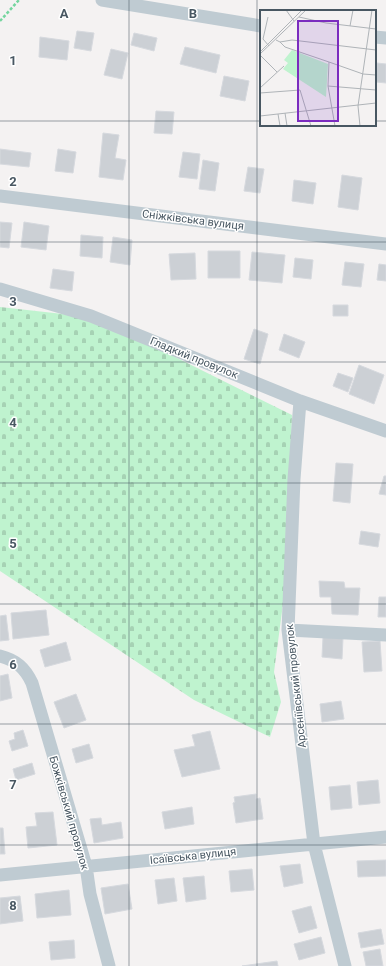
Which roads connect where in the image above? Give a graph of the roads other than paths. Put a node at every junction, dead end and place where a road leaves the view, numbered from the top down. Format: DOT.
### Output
graph roads {
  1 [pos="102,0"];
  2 [pos="260,26"];
  3 [pos="376,36"];
  4 [pos="386,38"];
  5 [pos="0,196"];
  6 [pos="386,244"];
  7 [pos="0,289"];
  8 [pos="300,401"];
  9 [pos="386,431"];
  10 [pos="288,630"];
  11 [pos="386,635"];
  12 [pos="0,656"];
  13 [pos="386,837"];
  14 [pos="314,844"];
  15 [pos="86,866"];
  16 [pos="0,875"];
  17 [pos="109,966"];
  18 [pos="345,966"];
  1 -- 2 [label="street"];
  3 -- 4 [label="street"];
  5 -- 6 [label="street, Сніжківська вулиця"];
  7 -- 8 [label="street, Гладкий провулок"];
  8 -- 9 [label="street, Гладкий провулок"];
  8 -- 10 [label="street, Арсеніївський провулок"];
  10 -- 11 [label="street"];
  10 -- 14 [label="street, Арсеніївський провулок"];
  12 -- 15 [label="street, Божківський провулок"];
  13 -- 14 [label="street, Ісаївська вулиця"];
  14 -- 15 [label="street, Ісаївська вулиця"];
  14 -- 18 [label="street, Арсеніївський провулок"];
  15 -- 16 [label="street, Ісаївська вулиця"];
  15 -- 17 [label="street, Божківський провулок"];
}
